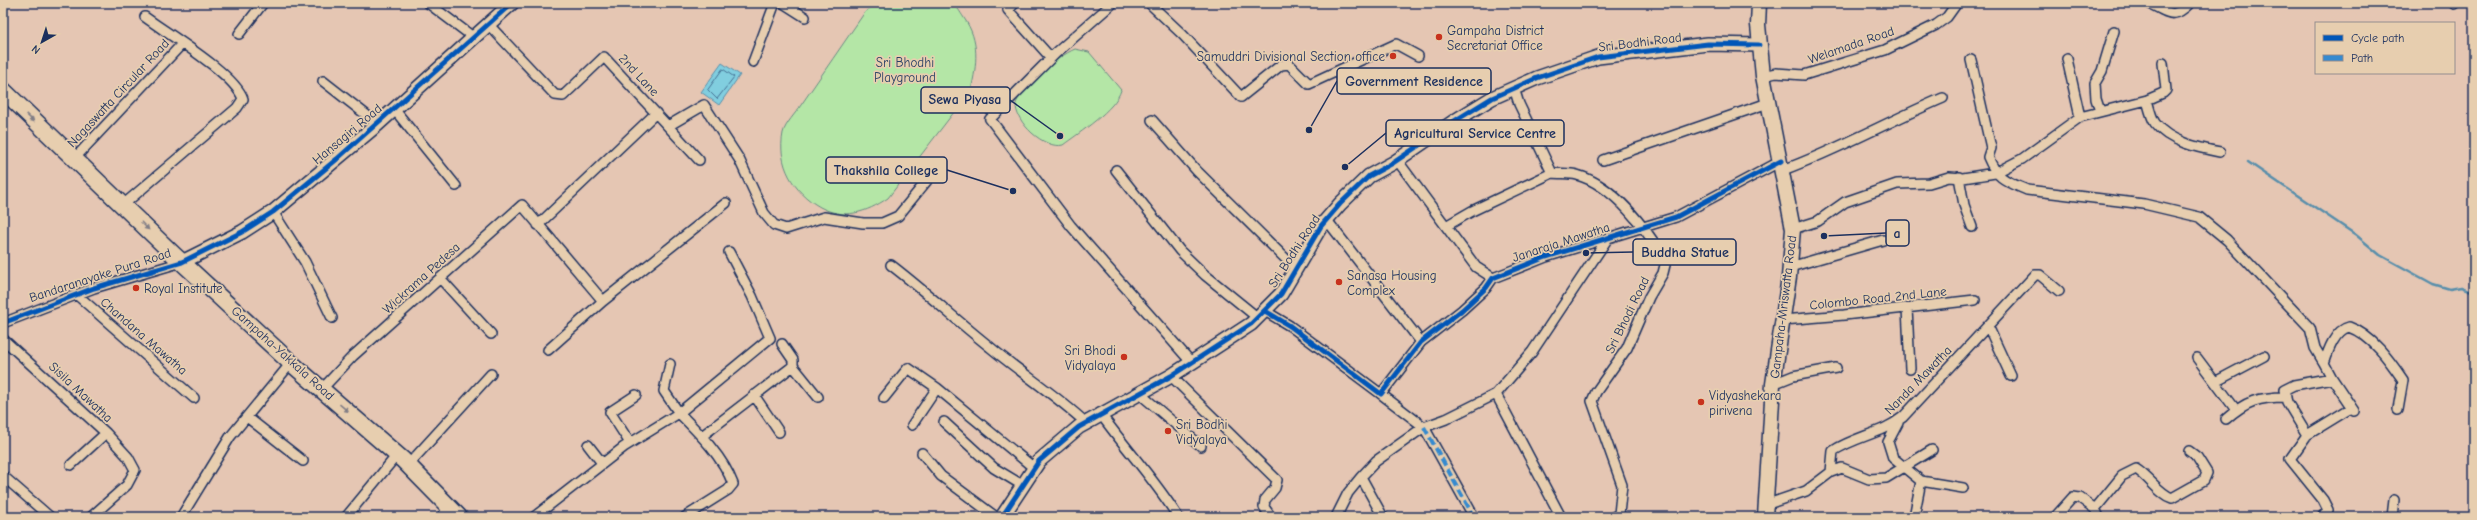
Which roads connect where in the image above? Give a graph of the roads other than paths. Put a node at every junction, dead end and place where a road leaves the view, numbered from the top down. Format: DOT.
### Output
graph roads {
  1 [pos="263,3"];
  2 [pos="428,3"];
  3 [pos="512,3"];
  4 [pos="774,3"];
  5 [pos="783,3"];
  6 [pos="1015,3"];
  7 [pos="1113,3"];
  8 [pos="1149,3"];
  9 [pos="1759,3"];
  10 [pos="1956,3"];
  11 [pos="2148,3"];
  12 [pos="2190,3"];
  13 [pos="146,17"];
  14 [pos="805,18"];
  15 [pos="488,24"];
  16 [pos="2114,31"];
  17 [pos="239,34"];
  18 [pos="473,37"];
  19 [pos="182,44"];
  20 [pos="1759,46"];
  21 [pos="1418,56"];
  22 [pos="1051,58"];
  23 [pos="2067,59"];
  24 [pos="1972,60"];
  25 [pos="753,62"];
  26 [pos="2163,63"];
  27 [pos="1763,76"];
  28 [pos="324,81"];
  29 [pos="1514,88"];
  30 [pos="3,90"];
  31 [pos="1943,98"];
  32 [pos="2147,100"];
  33 [pos="1768,103"];
  34 [pos="394,110"];
  35 [pos="2100,112"];
  36 [pos="656,113"];
  37 [pos="2080,117"];
  38 [pos="1152,120"];
  39 [pos="378,124"];
  40 [pos="668,126"];
  41 [pos="2220,152"];
  42 [pos="74,159"];
  43 [pos="699,160"];
  44 [pos="1397,160"];
  45 [pos="1603,160"];
  46 [pos="1782,166"];
  47 [pos="1116,170"];
  48 [pos="1552,173"];
  49 [pos="1995,173"];
  50 [pos="930,177"];
  51 [pos="1959,177"];
  52 [pos="456,186"];
  53 [pos="726,203"];
  54 [pos="124,205"];
  55 [pos="273,212"];
  56 [pos="1326,220"];
  57 [pos="538,225"];
  58 [pos="1446,226"];
  59 [pos="1972,227"];
  60 [pos="1643,228"];
  61 [pos="1793,229"];
  62 [pos="1608,238"];
  63 [pos="1883,240"];
  64 [pos="728,252"];
  65 [pos="182,262"];
  66 [pos="891,265"];
  67 [pos="1790,267"];
  68 [pos="1296,269"];
  69 [pos="440,278"];
  70 [pos="1493,278"];
  71 [pos="2060,291"];
  72 [pos="76,294"];
  73 [pos="1975,300"];
  74 [pos="603,301"];
  75 [pos="1907,308"];
  76 [pos="1261,314"];
  77 [pos="332,318"];
  78 [pos="1783,320"];
  79 [pos="3,323"];
  80 [pos="1988,326"];
  81 [pos="491,334"];
  82 [pos="3,339"];
  83 [pos="1421,342"];
  84 [pos="782,344"];
  85 [pos="548,350"];
  86 [pos="2264,356"];
  87 [pos="2197,358"];
  88 [pos="1191,362"];
  89 [pos="291,363"];
  90 [pos="2324,363"];
  91 [pos="670,364"];
  92 [pos="793,366"];
  93 [pos="1836,368"];
  94 [pos="1910,369"];
  95 [pos="491,374"];
  96 [pos="1171,376"];
  97 [pos="2011,376"];
  98 [pos="2332,378"];
  99 [pos="2215,382"];
  100 [pos="1772,384"];
  101 [pos="937,388"];
  102 [pos="322,389"];
  103 [pos="1139,393"];
  104 [pos="1381,394"];
  105 [pos="1496,394"];
  106 [pos="636,395"];
  107 [pos="754,395"];
  108 [pos="818,397"];
  109 [pos="2286,397"];
  110 [pos="194,398"];
  111 [pos="884,398"];
  112 [pos="2398,409"];
  113 [pos="2236,410"];
  114 [pos="680,413"];
  115 [pos="1100,413"];
  116 [pos="247,417"];
  117 [pos="1901,419"];
  118 [pos="2226,419"];
  119 [pos="944,422"];
  120 [pos="1086,423"];
  121 [pos="912,425"];
  122 [pos="1424,427"];
  123 [pos="779,432"];
  124 [pos="106,433"];
  125 [pos="2306,435"];
  126 [pos="702,436"];
  127 [pos="630,443"];
  128 [pos="588,445"];
  129 [pos="1201,446"];
  130 [pos="1932,450"];
  131 [pos="2189,451"];
  132 [pos="922,452"];
  133 [pos="402,460"];
  134 [pos="303,461"];
  135 [pos="602,463"];
  136 [pos="71,466"];
  137 [pos="1904,467"];
  138 [pos="1034,468"];
  139 [pos="1831,472"];
  140 [pos="3,476"];
  141 [pos="1362,477"];
  142 [pos="1921,482"];
  143 [pos="1022,485"];
  144 [pos="1963,488"];
  145 [pos="2394,500"];
  146 [pos="1765,511"];
  147 [pos="2097,513"];
  148 [pos="450,514"];
  149 [pos="1003,515"];
  150 [pos="50,517"];
  151 [pos="93,517"];
  152 [pos="181,517"];
  153 [pos="346,517"];
  154 [pos="534,517"];
  155 [pos="686,517"];
  156 [pos="1178,517"];
  157 [pos="1270,517"];
  158 [pos="1336,517"];
  159 [pos="1383,517"];
  160 [pos="1474,517"];
  161 [pos="1561,517"];
  162 [pos="1613,517"];
  163 [pos="1914,517"];
  164 [pos="2055,517"];
  165 [pos="2324,517"];
  166 [pos="2392,517"];
  1 -- 17 [label="street"];
  2 -- 18 [label="street"];
  3 -- 15 [label="street, Hansagiri Road"];
  4 -- 25 [label="street"];
  5 -- 14 [label="street"];
  6 -- 22 [label="street"];
  7 -- 22 [label="street"];
  8 -- 21 [label="street"];
  9 -- 20 [label="main road, Gampaha-Mriswatta Road"];
  10 -- 27 [label="street, Welamada Road"];
  11 -- 12 [label="street"];
  13 -- 19 [label="street"];
  15 -- 18 [label="street, Hansagiri Road"];
  15 -- 36 [label="street, 2nd Lane"];
  16 -- 35 [label="street"];
  18 -- 34 [label="street, Hansagiri Road"];
  19 -- 42 [label="street, Nagaswatta Circular Road"];
  19 -- 54 [label="street"];
  20 -- 27 [label="main road, Gampaha-Mriswatta Road"];
  20 -- 29 [label="street, Sri Bodhi Road"];
  22 -- 88 [label="street"];
  23 -- 37 [label="street"];
  24 -- 49 [label="street"];
  26 -- 32 [label="street"];
  27 -- 33 [label="main road, Gampaha-Mriswatta Road"];
  28 -- 39 [label="street"];
  29 -- 44 [label="street, Sri Bodhi Road"];
  29 -- 48 [label="street"];
  30 -- 42 [label="highway, Gampaha-Yakkala Road, one-way"];
  31 -- 46 [label="street, Janaraja Mawatha"];
  32 -- 35 [label="street"];
  32 -- 41 [label="street"];
  33 -- 45 [label="street"];
  33 -- 46 [label="main road, Gampaha-Mriswatta Road"];
  34 -- 39 [label="street, Hansagiri Road"];
  34 -- 52 [label="street"];
  35 -- 37 [label="street"];
  36 -- 40 [label="street, 2nd Lane"];
  36 -- 57 [label="street"];
  37 -- 49 [label="street"];
  38 -- 68 [label="street"];
  39 -- 55 [label="street, Hansagiri Road"];
  40 -- 43 [label="street, 2nd Lane"];
  40 -- 50 [label="street"];
  42 -- 54 [label="highway, Gampaha-Yakkala Road"];
  44 -- 56 [label="street, Sri Bodhi Road"];
  44 -- 58 [label="street"];
  46 -- 60 [label="street, Janaraja Mawatha"];
  46 -- 61 [label="main road, Gampaha-Mriswatta Road"];
  47 -- 76 [label="street"];
  48 -- 58 [label="street, Sri Bhodi Road"];
  48 -- 60 [label="street, Sri Bhodi Road"];
  49 -- 51 [label="street"];
  49 -- 90 [label="street"];
  51 -- 59 [label="street"];
  51 -- 61 [label="street"];
  53 -- 74 [label="street"];
  54 -- 65 [label="highway, Gampaha-Yakkala Road, one-way"];
  55 -- 65 [label="street, Hansagiri Road"];
  55 -- 77 [label="street"];
  56 -- 68 [label="street, Sri Bodhi Road"];
  56 -- 83 [label="street"];
  57 -- 69 [label="street, Wickrama Pedesa"];
  57 -- 74 [label="street"];
  58 -- 70 [label="street"];
  60 -- 62 [label="street, Janaraja Mawatha"];
  60 -- 162 [label="street, Sri Bhodi Road"];
  61 -- 67 [label="main road, Gampaha-Mriswatta Road"];
  62 -- 70 [label="street, Janaraja Mawatha"];
  62 -- 105 [label="street"];
  63 -- 67 [label="street"];
  64 -- 114 [label="street"];
  65 -- 72 [label="street, Bandaranayake Pura Road"];
  65 -- 89 [label="highway, Gampaha-Yakkala Road"];
  66 -- 120 [label="street"];
  67 -- 78 [label="main road, Gampaha-Mriswatta Road"];
  68 -- 76 [label="street, Sri Bodhi Road"];
  69 -- 81 [label="street"];
  69 -- 102 [label="street, Wickrama Pedesa"];
  70 -- 83 [label="street, Janaraja Mawatha"];
  71 -- 80 [label="street, Nanda Mawatha"];
  72 -- 79 [label="street, Bandaranayake Pura Road"];
  72 -- 110 [label="street, Chandana Mawatha"];
  73 -- 75 [label="street, Colombo Road 2nd Lane"];
  74 -- 85 [label="street"];
  75 -- 78 [label="street, Colombo Road 2nd Lane"];
  75 -- 94 [label="street"];
  76 -- 88 [label="street, Sri Bodhi Road"];
  76 -- 104 [label="street"];
  78 -- 100 [label="main road, Gampaha-Mriswatta Road"];
  80 -- 97 [label="street"];
  80 -- 117 [label="street, Nanda Mawatha"];
  82 -- 124 [label="street, Sisila Mawatha"];
  83 -- 104 [label="street, Janaraja Mawatha"];
  84 -- 92 [label="street"];
  86 -- 99 [label="street"];
  87 -- 99 [label="street"];
  88 -- 96 [label="street, Sri Bodhi Road"];
  89 -- 102 [label="highway, Gampaha-Yakkala Road"];
  89 -- 116 [label="street"];
  90 -- 98 [label="street"];
  90 -- 112 [label="street"];
  91 -- 114 [label="street"];
  92 -- 107 [label="street"];
  92 -- 108 [label="street"];
  93 -- 100 [label="street"];
  95 -- 133 [label="street"];
  96 -- 103 [label="street, Sri Bodhi Road"];
  96 -- 157 [label="street"];
  98 -- 109 [label="street"];
  98 -- 125 [label="street"];
  99 -- 113 [label="street"];
  100 -- 146 [label="main road, Gampaha-Mriswatta Road"];
  101 -- 111 [label="street"];
  101 -- 121 [label="street"];
  101 -- 138 [label="street"];
  102 -- 133 [label="highway, Gampaha-Yakkala Road, one-way"];
  103 -- 115 [label="street, Sri Bodhi Road"];
  103 -- 129 [label="street"];
  104 -- 122 [label="street"];
  105 -- 122 [label="street"];
  105 -- 161 [label="street"];
  106 -- 127 [label="street"];
  107 -- 123 [label="street"];
  107 -- 126 [label="street"];
  109 -- 113 [label="street"];
  109 -- 125 [label="street"];
  113 -- 118 [label="street"];
  114 -- 126 [label="street"];
  114 -- 127 [label="street"];
  115 -- 120 [label="street, Sri Bodhi Road"];
  115 -- 156 [label="street"];
  116 -- 134 [label="street"];
  116 -- 152 [label="street"];
  117 -- 137 [label="street"];
  117 -- 139 [label="street, Nanda Mawatha"];
  119 -- 143 [label="street"];
  120 -- 138 [label="street, Sri Bodhi Road"];
  122 -- 141 [label="street"];
  122 -- 160 [label="street"];
  124 -- 136 [label="street"];
  124 -- 151 [label="street, Sisila Mawatha"];
  125 -- 165 [label="street"];
  126 -- 155 [label="street"];
  127 -- 135 [label="street"];
  128 -- 135 [label="street"];
  130 -- 137 [label="street"];
  131 -- 147 [label="street"];
  132 -- 149 [label="street"];
  133 -- 148 [label="highway, Gampaha-Yakkala Road"];
  133 -- 153 [label="street"];
  135 -- 154 [label="street"];
  137 -- 139 [label="street"];
  137 -- 142 [label="street"];
  138 -- 143 [label="street, Sri Bodhi Road"];
  139 -- 146 [label="street"];
  140 -- 150 [label="street"];
  141 -- 158 [label="street"];
  141 -- 159 [label="street"];
  142 -- 144 [label="street"];
  142 -- 163 [label="street"];
  143 -- 149 [label="street, Sri Bodhi Road"];
  145 -- 166 [label="street"];
  147 -- 164 [label="street"];
}
